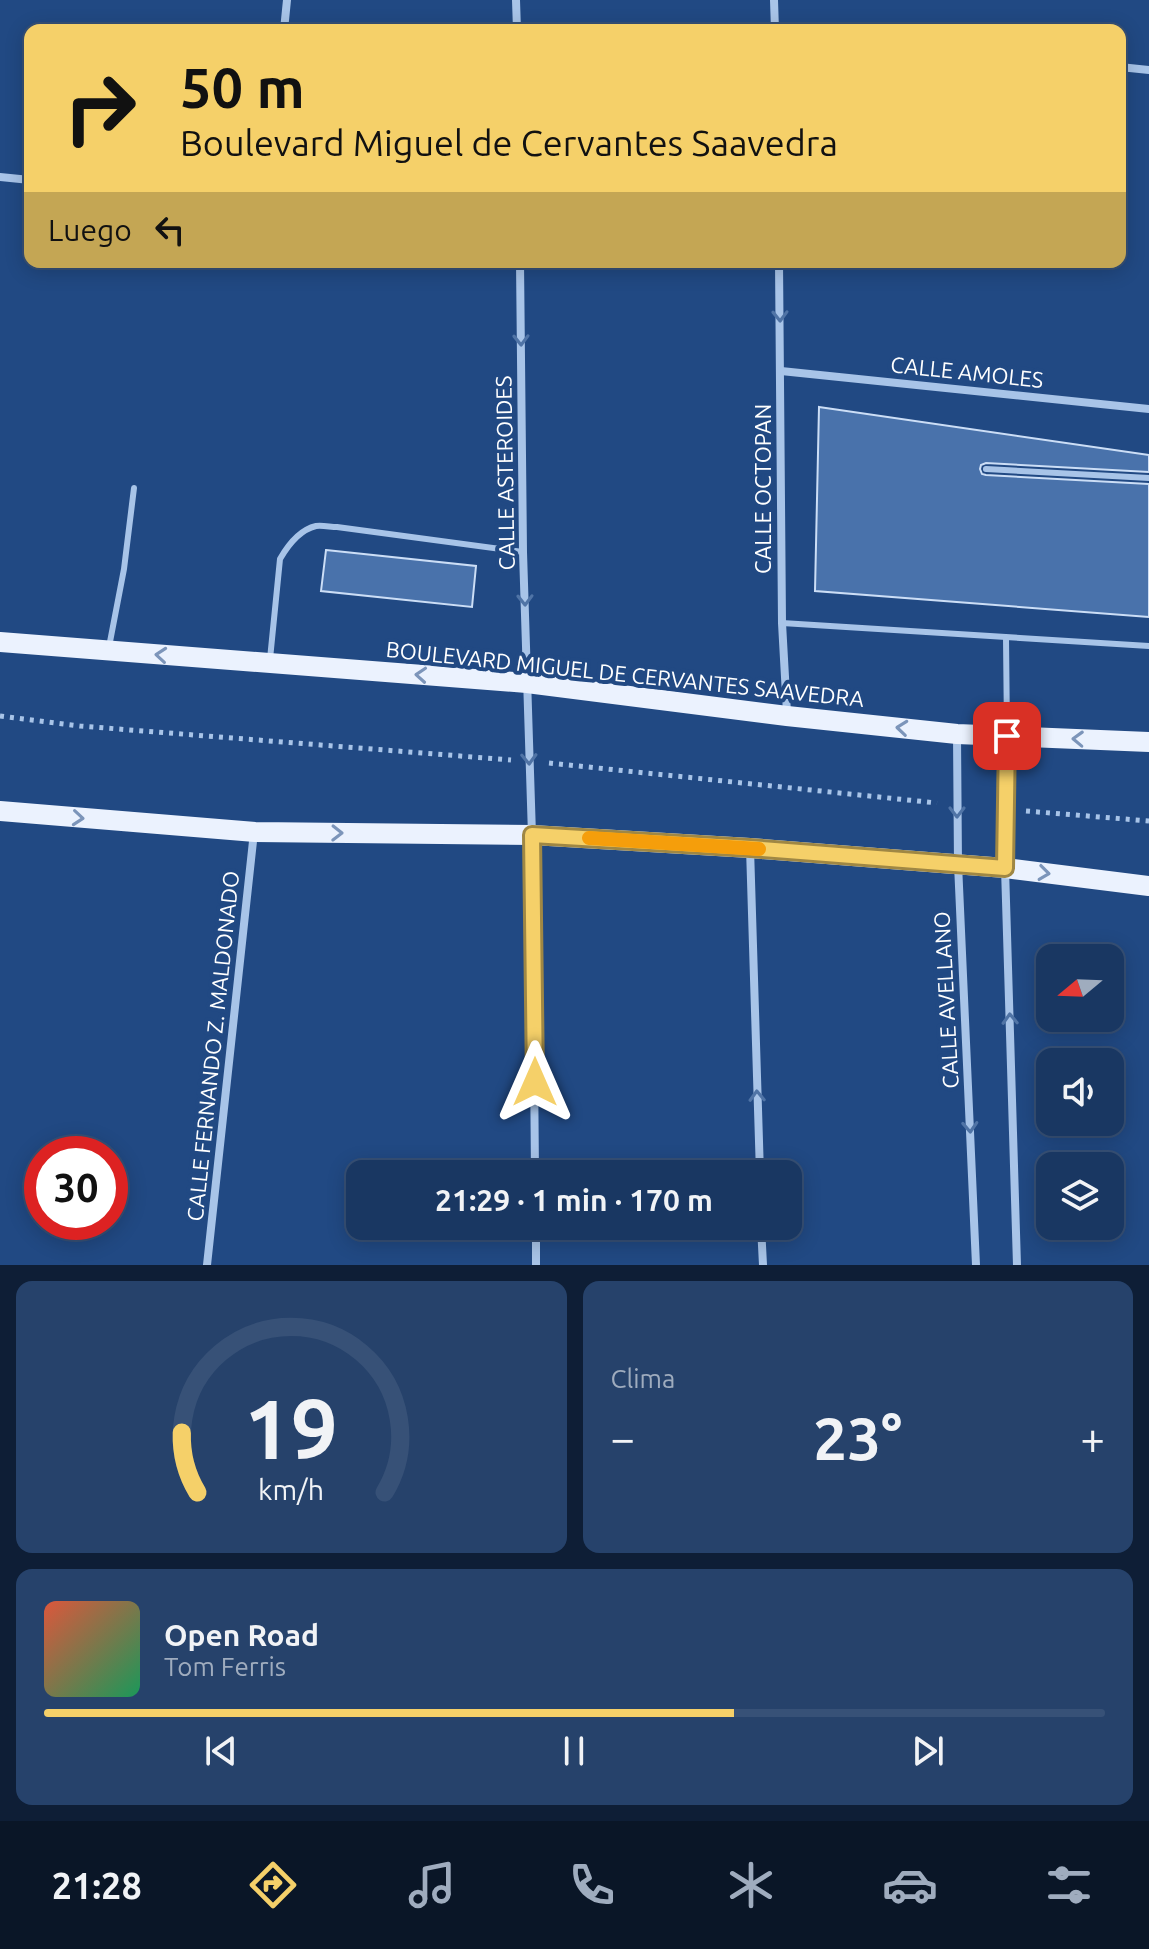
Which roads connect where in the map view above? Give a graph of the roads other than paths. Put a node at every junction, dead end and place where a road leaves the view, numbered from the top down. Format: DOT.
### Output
graph roads {
  1 [pos="287,0"];
  2 [pos="516,0"];
  3 [pos="774,0"];
  4 [pos="285,24"];
  5 [pos="517,24"];
  6 [pos="775,24"];
  7 [pos="1126,68"];
  8 [pos="1149,70"];
  9 [pos="0,177"];
  10 [pos="24,179"];
  11 [pos="520,268"];
  12 [pos="779,268"];
  13 [pos="781,371"];
  14 [pos="1149,409"];
  15 [pos="986,469"];
  16 [pos="1149,478"];
  17 [pos="134,488"];
  18 [pos="523,552"];
  19 [pos="782,623"];
  20 [pos="1006,638"];
  21 [pos="0,642"];
  22 [pos="1149,646"];
  23 [pos="109,651"];
  24 [pos="269,664"];
  25 [pos="527,683"];
  26 [pos="787,716"];
  27 [pos="957,734"];
  28 [pos="1007,736"];
  29 [pos="1149,742"];
  30 [pos="0,811"];
  31 [pos="255,832"];
  32 [pos="532,835"];
  33 [pos="750,848"];
  34 [pos="958,864"];
  35 [pos="1005,868"];
  36 [pos="1149,886"];
  37 [pos="535,1160"];
  38 [pos="760,1160"];
  39 [pos="536,1240"];
  40 [pos="762,1240"];
  41 [pos="207,1265"];
  42 [pos="536,1265"];
  43 [pos="763,1265"];
  44 [pos="976,1265"];
  45 [pos="1017,1265"];
  1 -- 4 [label="street"];
  2 -- 5 [label="street"];
  3 -- 6 [label="street"];
  7 -- 8 [label="street"];
  9 -- 10 [label="street"];
  11 -- 18 [label="street, CALLE ASTEROIDES, one-way"];
  12 -- 13 [label="street, CALLE OCTOPAN, one-way"];
  13 -- 14 [label="street, CALLE AMOLES"];
  13 -- 19 [label="street, CALLE OCTOPAN"];
  15 -- 16 [label="lane"];
  17 -- 23 [label="lane"];
  18 -- 24 [label="lane"];
  18 -- 25 [label="street, CALLE ASTEROIDES, one-way"];
  19 -- 20 [label="lane"];
  19 -- 26 [label="street, CALLE OCTOPAN"];
  20 -- 22 [label="lane"];
  20 -- 28 [label="lane"];
  21 -- 23 [label="main road, BOULEVARD MIGUEL DE CERVANTES SAAVEDRA"];
  24 -- 23 [label="main road, BOULEVARD MIGUEL DE CERVANTES SAAVEDRA, one-way"];
  25 -- 24 [label="main road, BOULEVARD MIGUEL DE CERVANTES SAAVEDRA, one-way"];
  25 -- 26 [label="main road, BOULEVARD MIGUEL DE CERVANTES SAAVEDRA"];
  25 -- 32 [label="street, CALLE ASTEROIDES, one-way"];
  27 -- 26 [label="main road, BOULEVARD MIGUEL DE CERVANTES SAAVEDRA, one-way"];
  27 -- 28 [label="main road, BOULEVARD MIGUEL DE CERVANTES SAAVEDRA"];
  27 -- 34 [label="street, CALLE AVELLANO, one-way"];
  29 -- 28 [label="main road, BOULEVARD MIGUEL DE CERVANTES SAAVEDRA, one-way"];
  28 -- 35 [label="street"];
  30 -- 31 [label="main road, one-way"];
  31 -- 32 [label="main road, one-way"];
  31 -- 41 [label="street, CALLE FERNANDO Z. MALDONADO"];
  32 -- 33 [label="main road"];
  32 -- 37 [label="street, CALLE ASTEROIDES"];
  33 -- 34 [label="main road"];
  38 -- 33 [label="street, one-way"];
  34 -- 35 [label="main road"];
  34 -- 44 [label="street, CALLE AVELLANO, one-way"];
  35 -- 36 [label="main road, one-way"];
  45 -- 35 [label="street, one-way"];
  39 -- 42 [label="street"];
  40 -- 43 [label="street"];
}
